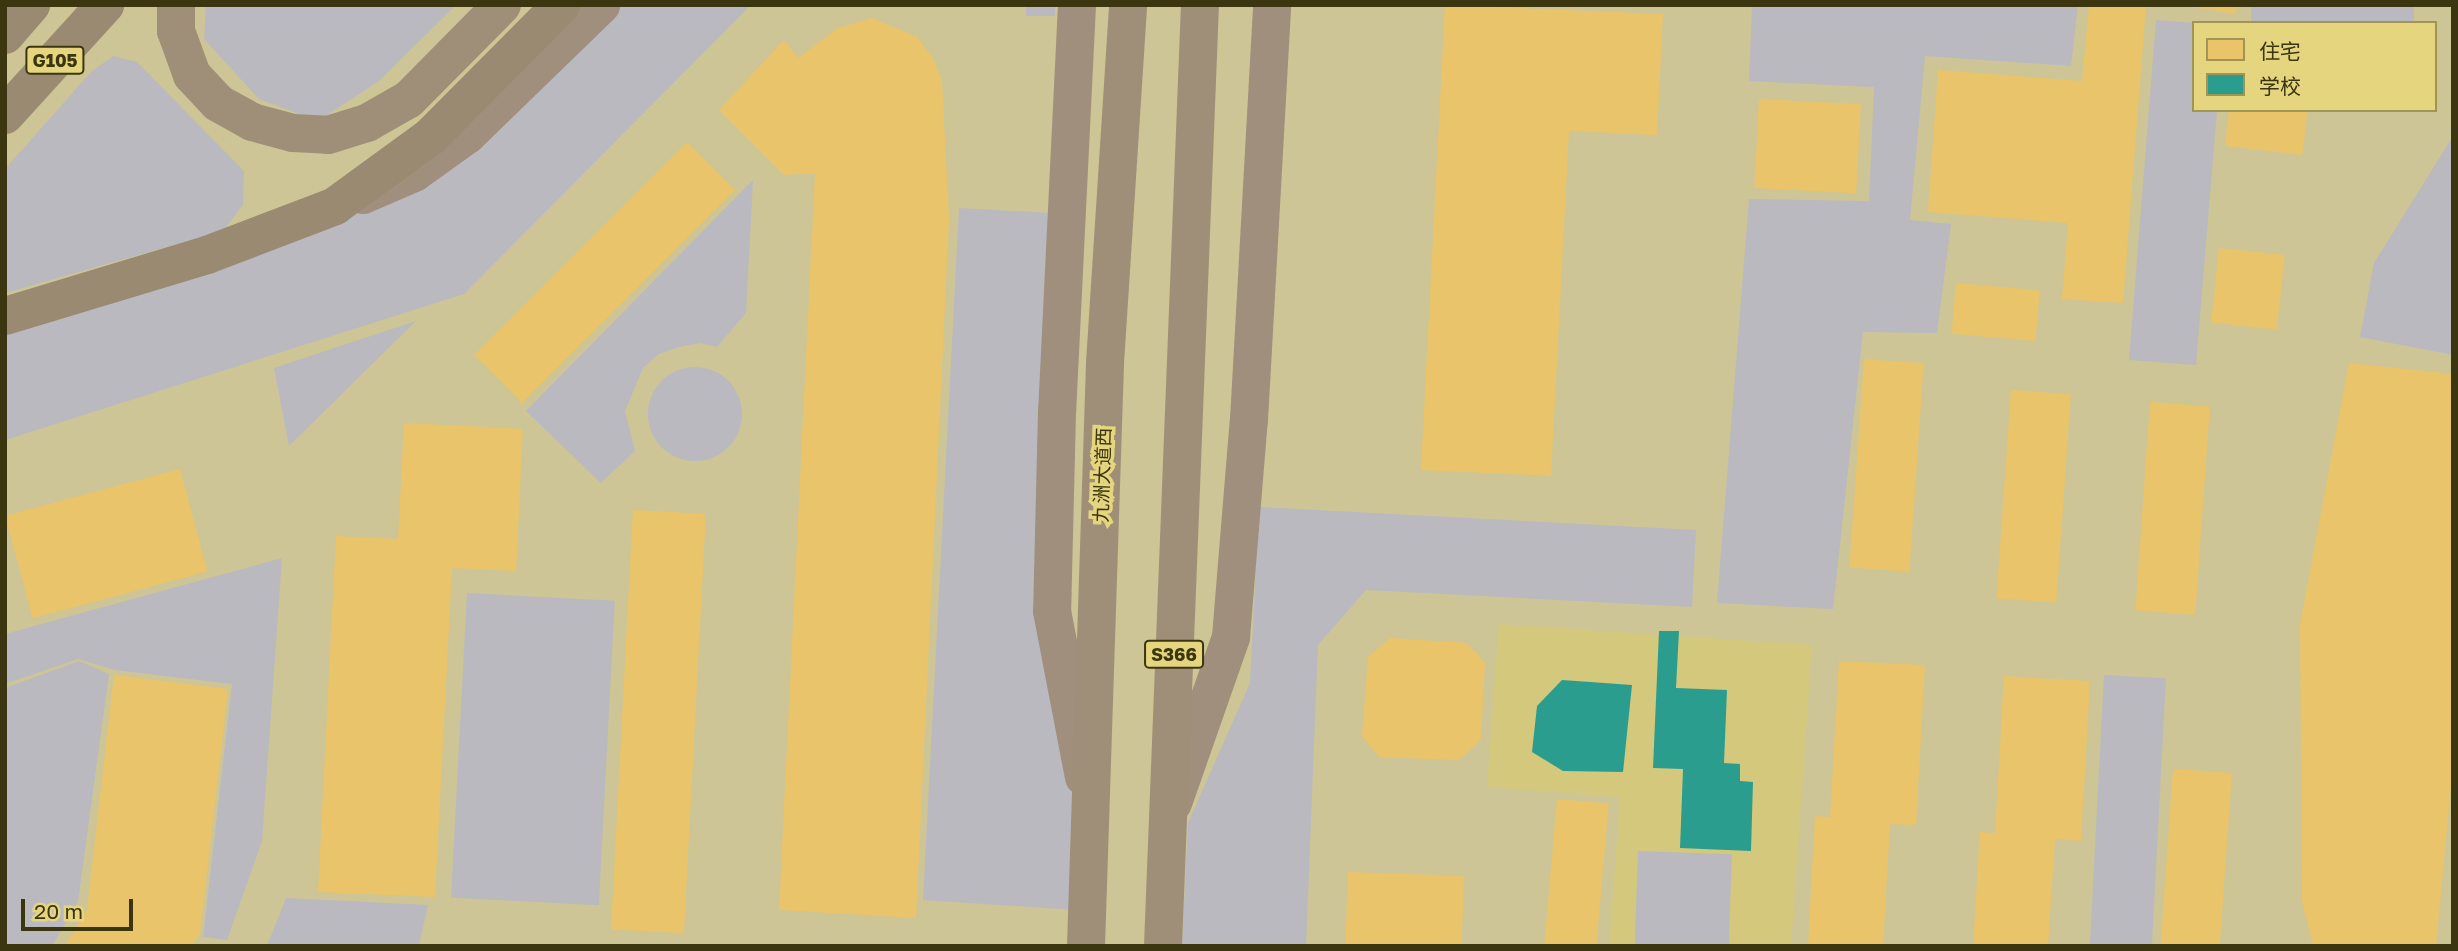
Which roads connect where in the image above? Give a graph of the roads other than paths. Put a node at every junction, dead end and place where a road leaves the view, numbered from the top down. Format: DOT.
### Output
graph roads {
  1 [pos="31,5"];
  2 [pos="105,5"];
  3 [pos="176,5"];
  4 [pos="502,5"];
  5 [pos="561,5"];
  6 [pos="601,5"];
  7 [pos="1077,5"];
  8 [pos="1128,5"];
  9 [pos="1200,5"];
  10 [pos="1272,5"];
  11 [pos="5,34"];
  12 [pos="5,116"];
  13 [pos="335,206"];
  14 [pos="5,316"];
  15 [pos="1090,810"];
  16 [pos="1168,819"];
  17 [pos="1086,946"];
  18 [pos="1163,946"];
  1 -- 11 [label="highway, G105"];
  2 -- 12 [label="highway, G105"];
  3 -- 4 [label="main road"];
  5 -- 13 [label="highway"];
  6 -- 13 [label="main road"];
  7 -- 15 [label="main road"];
  8 -- 15 [label="main road, 九洲大道西"];
  9 -- 16 [label="main road, S366"];
  10 -- 16 [label="main road"];
  13 -- 14 [label="highway"];
  15 -- 17 [label="main road, 九洲大道西"];
  16 -- 18 [label="main road, S366"];
}
